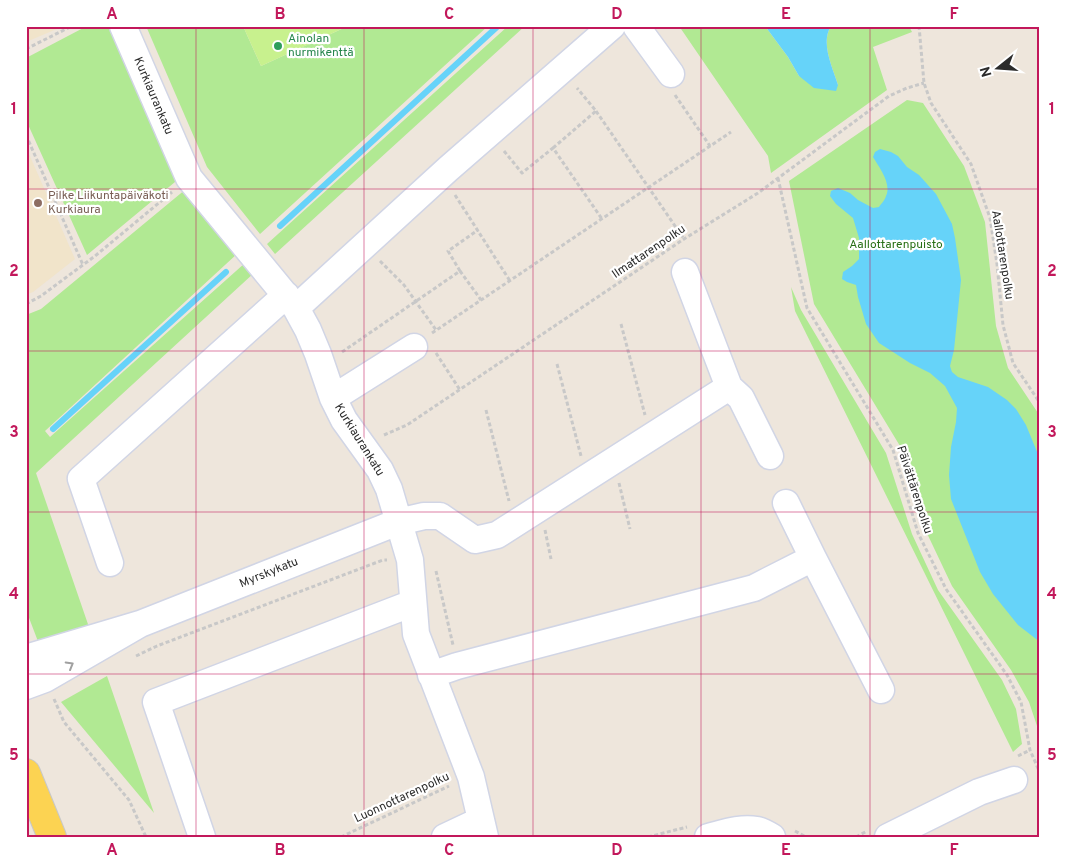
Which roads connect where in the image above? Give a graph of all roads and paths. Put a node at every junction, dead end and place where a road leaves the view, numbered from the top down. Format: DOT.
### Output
graph roads {
  1 [pos="72,26"];
  2 [pos="123,26"];
  3 [pos="612,26"];
  4 [pos="636,26"];
  5 [pos="919,26"];
  6 [pos="26,49"];
  7 [pos="562,70"];
  8 [pos="671,74"];
  9 [pos="924,83"];
  10 [pos="596,111"];
  11 [pos="731,132"];
  12 [pos="489,133"];
  13 [pos="26,135"];
  14 [pos="710,146"];
  15 [pos="553,148"];
  16 [pos="442,174"];
  17 [pos="189,178"];
  18 [pos="778,178"];
  19 [pos="648,188"];
  20 [pos="602,219"];
  21 [pos="478,230"];
  22 [pos="684,239"];
  23 [pos="365,245"];
  24 [pos="83,265"];
  25 [pos="460,271"];
  26 [pos="685,272"];
  27 [pos="510,281"];
  28 [pos="481,300"];
  29 [pos="291,302"];
  30 [pos="416,302"];
  31 [pos="26,304"];
  32 [pos="622,324"];
  33 [pos="436,330"];
  34 [pos="419,342"];
  35 [pos="340,354"];
  36 [pos="557,364"];
  37 [pos="730,387"];
  38 [pos="460,390"];
  39 [pos="333,398"];
  40 [pos="1040,403"];
  41 [pos="486,410"];
  42 [pos="650,438"];
  43 [pos="389,442"];
  44 [pos="770,456"];
  45 [pos="613,461"];
  46 [pos="586,478"];
  47 [pos="786,502"];
  48 [pos="398,522"];
  49 [pos="515,524"];
  50 [pos="630,529"];
  51 [pos="812,558"];
  52 [pos="410,560"];
  53 [pos="110,563"];
  54 [pos="413,603"];
  55 [pos="140,624"];
  56 [pos="26,658"];
  57 [pos="131,658"];
  58 [pos="457,666"];
  59 [pos="431,676"];
  60 [pos="36,682"];
  61 [pos="881,690"];
  62 [pos="1040,772"];
  63 [pos="26,773"];
  64 [pos="471,777"];
  65 [pos="1014,780"];
  66 [pos="483,828"];
  67 [pos="52,837"];
  68 [pos="146,837"];
  69 [pos="202,837"];
  70 [pos="341,837"];
  71 [pos="445,837"];
  72 [pos="708,837"];
  73 [pos="772,837"];
  74 [pos="888,837"];
  1 -- 6 [label="path"];
  2 -- 17 [label="street, Kurkiaurankatu"];
  3 -- 7 [label="street"];
  4 -- 8 [label="street"];
  5 -- 9 [label="path, Aallottarenpolku"];
  7 -- 10 [label="path"];
  7 -- 12 [label="street"];
  8 -- 14 [label="path"];
  9 -- 18 [label="path, Ilmattarenpolku"];
  9 -- 40 [label="path, Aallottarenpolku"];
  10 -- 15 [label="path"];
  10 -- 19 [label="path"];
  11 -- 14 [label="path"];
  12 -- 15 [label="path"];
  12 -- 16 [label="street"];
  13 -- 24 [label="path"];
  14 -- 19 [label="path"];
  15 -- 20 [label="path"];
  16 -- 21 [label="path"];
  16 -- 23 [label="street"];
  17 -- 24 [label="path"];
  17 -- 29 [label="street, Kurkiaurankatu"];
  18 -- 22 [label="path, Ilmattarenpolku"];
  18 -- 62 [label="path, Päivättärenpolku"];
  19 -- 20 [label="path"];
  19 -- 22 [label="path"];
  20 -- 27 [label="path"];
  21 -- 25 [label="path"];
  21 -- 27 [label="path"];
  22 -- 38 [label="path, Ilmattarenpolku"];
  23 -- 29 [label="street"];
  23 -- 30 [label="path"];
  24 -- 31 [label="path"];
  25 -- 28 [label="path"];
  25 -- 30 [label="path"];
  26 -- 37 [label="street"];
  27 -- 28 [label="path"];
  28 -- 33 [label="path"];
  29 -- 39 [label="street, Kurkiaurankatu"];
  29 -- 53 [label="street"];
  30 -- 33 [label="path"];
  30 -- 35 [label="path"];
  32 -- 42 [label="path"];
  33 -- 34 [label="path"];
  34 -- 38 [label="path"];
  34 -- 39 [label="street"];
  36 -- 46 [label="path"];
  37 -- 42 [label="street"];
  37 -- 44 [label="street"];
  38 -- 43 [label="path, Ilmattarenpolku"];
  39 -- 48 [label="street, Kurkiaurankatu"];
  41 -- 49 [label="path"];
  42 -- 45 [label="street"];
  45 -- 46 [label="street"];
  45 -- 50 [label="path"];
  46 -- 49 [label="street"];
  47 -- 51 [label="street"];
  48 -- 49 [label="street, Myrskykatu"];
  48 -- 52 [label="street, Kurkiaurankatu"];
  48 -- 55 [label="street, Myrskykatu"];
  51 -- 58 [label="street"];
  51 -- 61 [label="street"];
  52 -- 54 [label="street, Kurkiaurankatu"];
  52 -- 57 [label="path"];
  52 -- 58 [label="path"];
  54 -- 59 [label="street, Kurkiaurankatu"];
  54 -- 69 [label="street"];
  55 -- 56 [label="street, Myrskykatu"];
  60 -- 55 [label="street, Myrskykatu, one-way"];
  58 -- 59 [label="street"];
  59 -- 64 [label="street, Kurkiaurankatu"];
  60 -- 68 [label="path"];
  63 -- 67 [label="main road"];
  64 -- 66 [label="street, Kurkiaurankatu"];
  64 -- 70 [label="path, Luonnottarenpolku"];
  65 -- 74 [label="street"];
  66 -- 71 [label="street"];
  72 -- 73 [label="street"];
}
